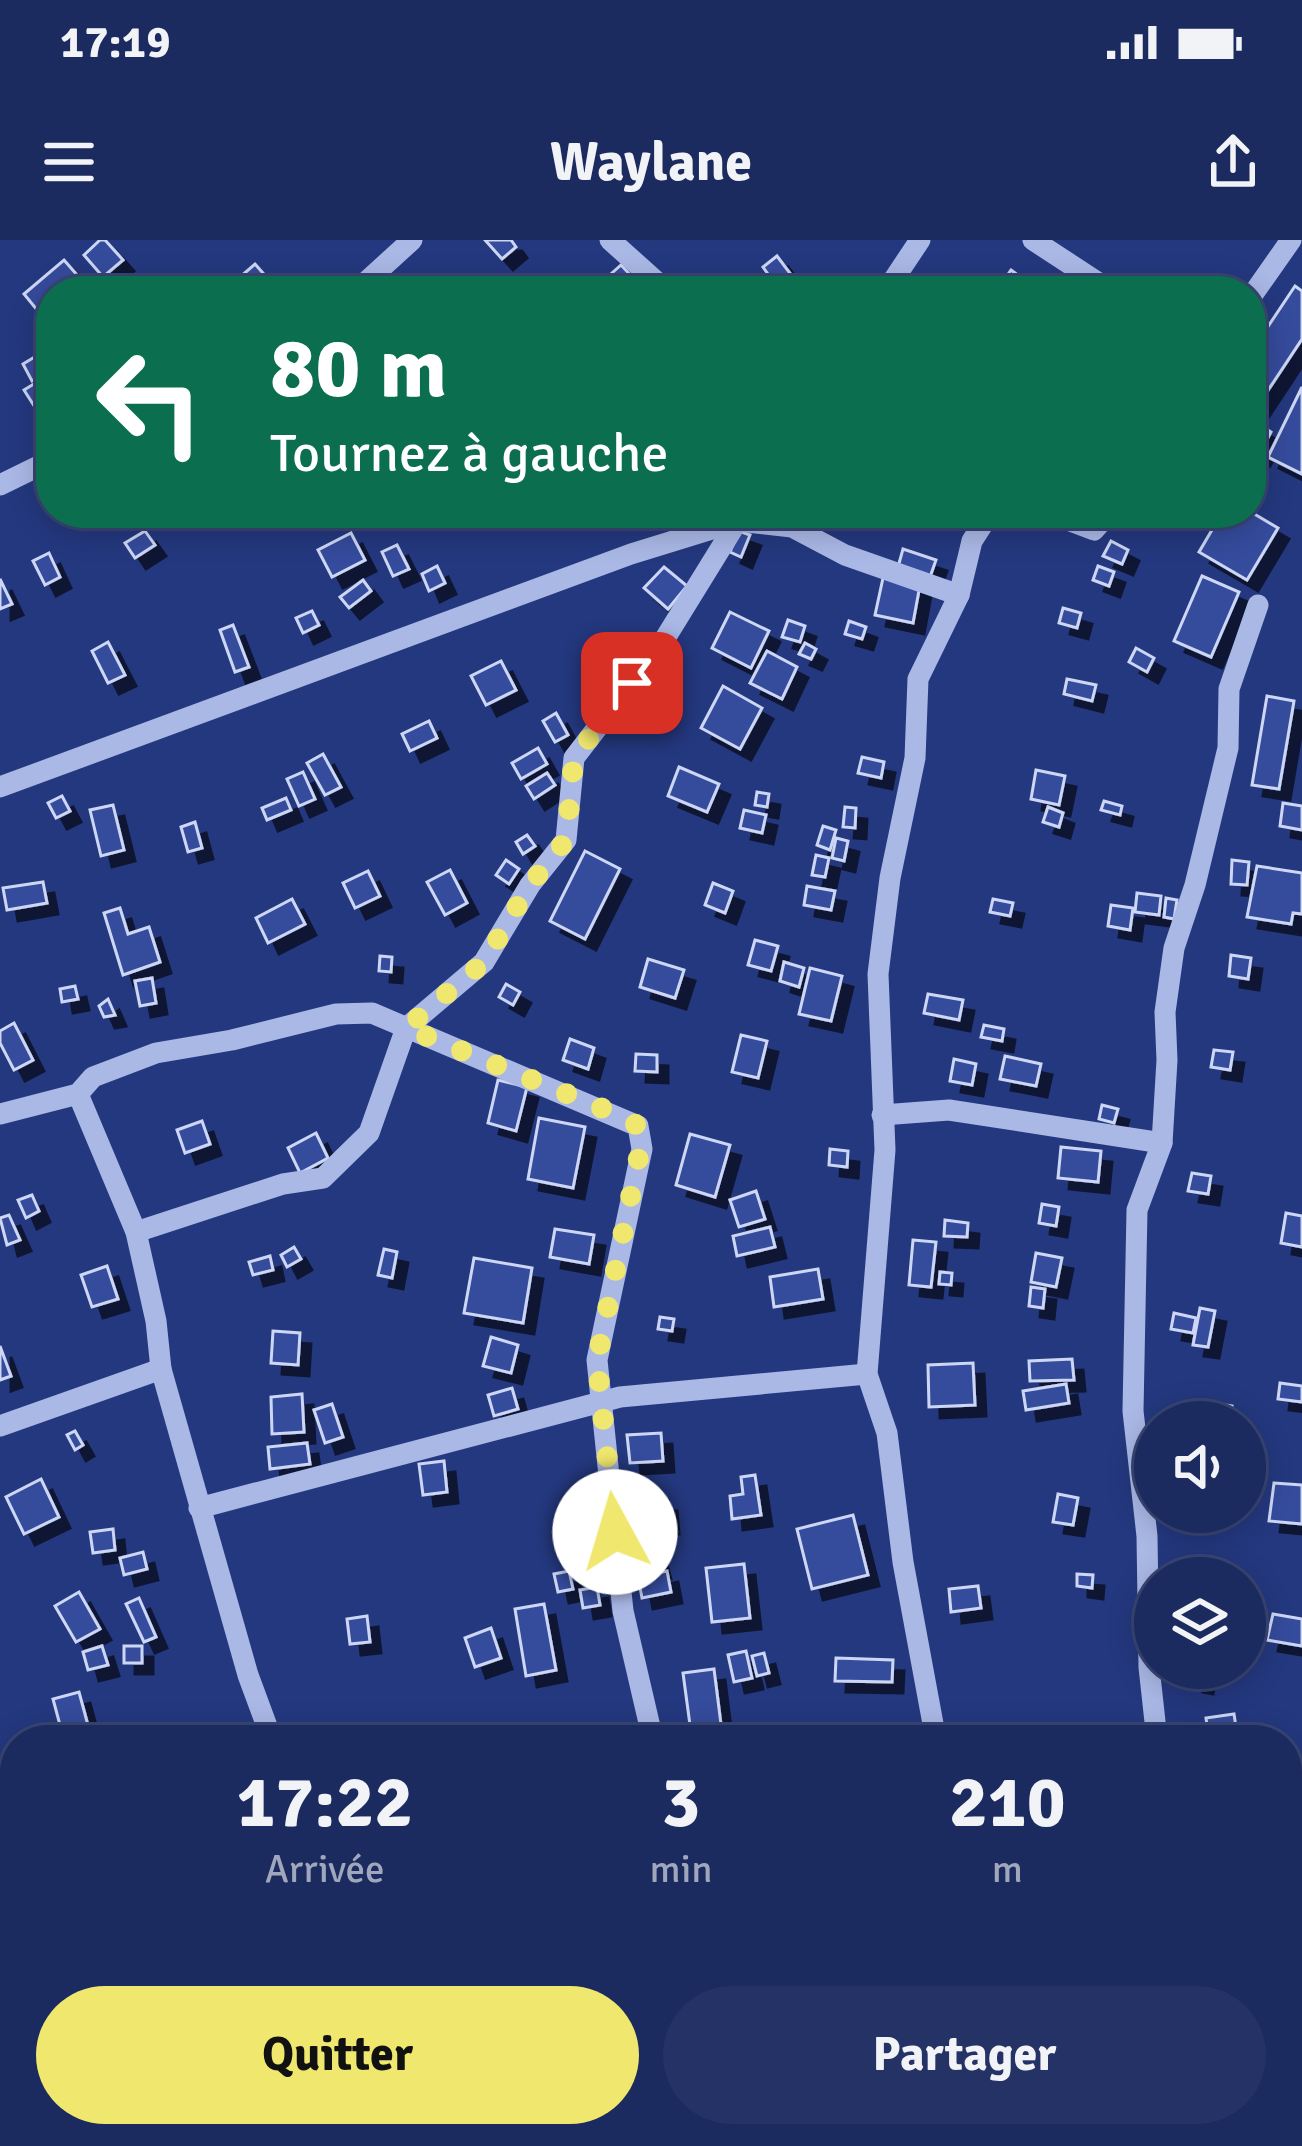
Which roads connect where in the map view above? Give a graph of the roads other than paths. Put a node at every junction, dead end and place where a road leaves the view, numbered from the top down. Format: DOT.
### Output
graph roads {
  1 [pos="412,240"];
  2 [pos="610,240"];
  3 [pos="920,240"];
  4 [pos="1034,240"];
  5 [pos="1291,240"];
  6 [pos="372,276"];
  7 [pos="650,276"];
  8 [pos="896,276"];
  9 [pos="1088,276"];
  10 [pos="1265,276"];
  11 [pos="36,467"];
  12 [pos="0,485"];
  13 [pos="708,528"];
  14 [pos="733,528"];
  15 [pos="794,528"];
  16 [pos="980,528"];
  17 [pos="959,595"];
  18 [pos="1258,605"];
  19 [pos="0,787"];
  20 [pos="406,1028"];
  21 [pos="78,1094"];
  22 [pos="0,1114"];
  23 [pos="882,1115"];
  24 [pos="1162,1143"];
  25 [pos="136,1232"];
  26 [pos="161,1369"];
  27 [pos="867,1374"];
  28 [pos="600,1405"];
  29 [pos="0,1426"];
  30 [pos="199,1508"];
  31 [pos="266,1725"];
  32 [pos="649,1725"];
  33 [pos="933,1725"];
  34 [pos="1155,1725"];
  1 -- 6 [label="street"];
  2 -- 7 [label="street"];
  3 -- 8 [label="street"];
  4 -- 9 [label="street"];
  5 -- 10 [label="street"];
  11 -- 12 [label="street"];
  13 -- 19 [label="street"];
  14 -- 20 [label="street"];
  15 -- 17 [label="street"];
  16 -- 17 [label="street"];
  17 -- 23 [label="street"];
  18 -- 24 [label="street"];
  20 -- 21 [label="street"];
  20 -- 25 [label="street"];
  20 -- 28 [label="street"];
  21 -- 22 [label="street"];
  21 -- 25 [label="street"];
  23 -- 24 [label="street"];
  23 -- 27 [label="street"];
  24 -- 34 [label="street"];
  25 -- 26 [label="street"];
  26 -- 29 [label="street"];
  26 -- 30 [label="street"];
  27 -- 28 [label="street"];
  27 -- 33 [label="street"];
  28 -- 30 [label="street"];
  28 -- 32 [label="street"];
  30 -- 31 [label="street"];
}
